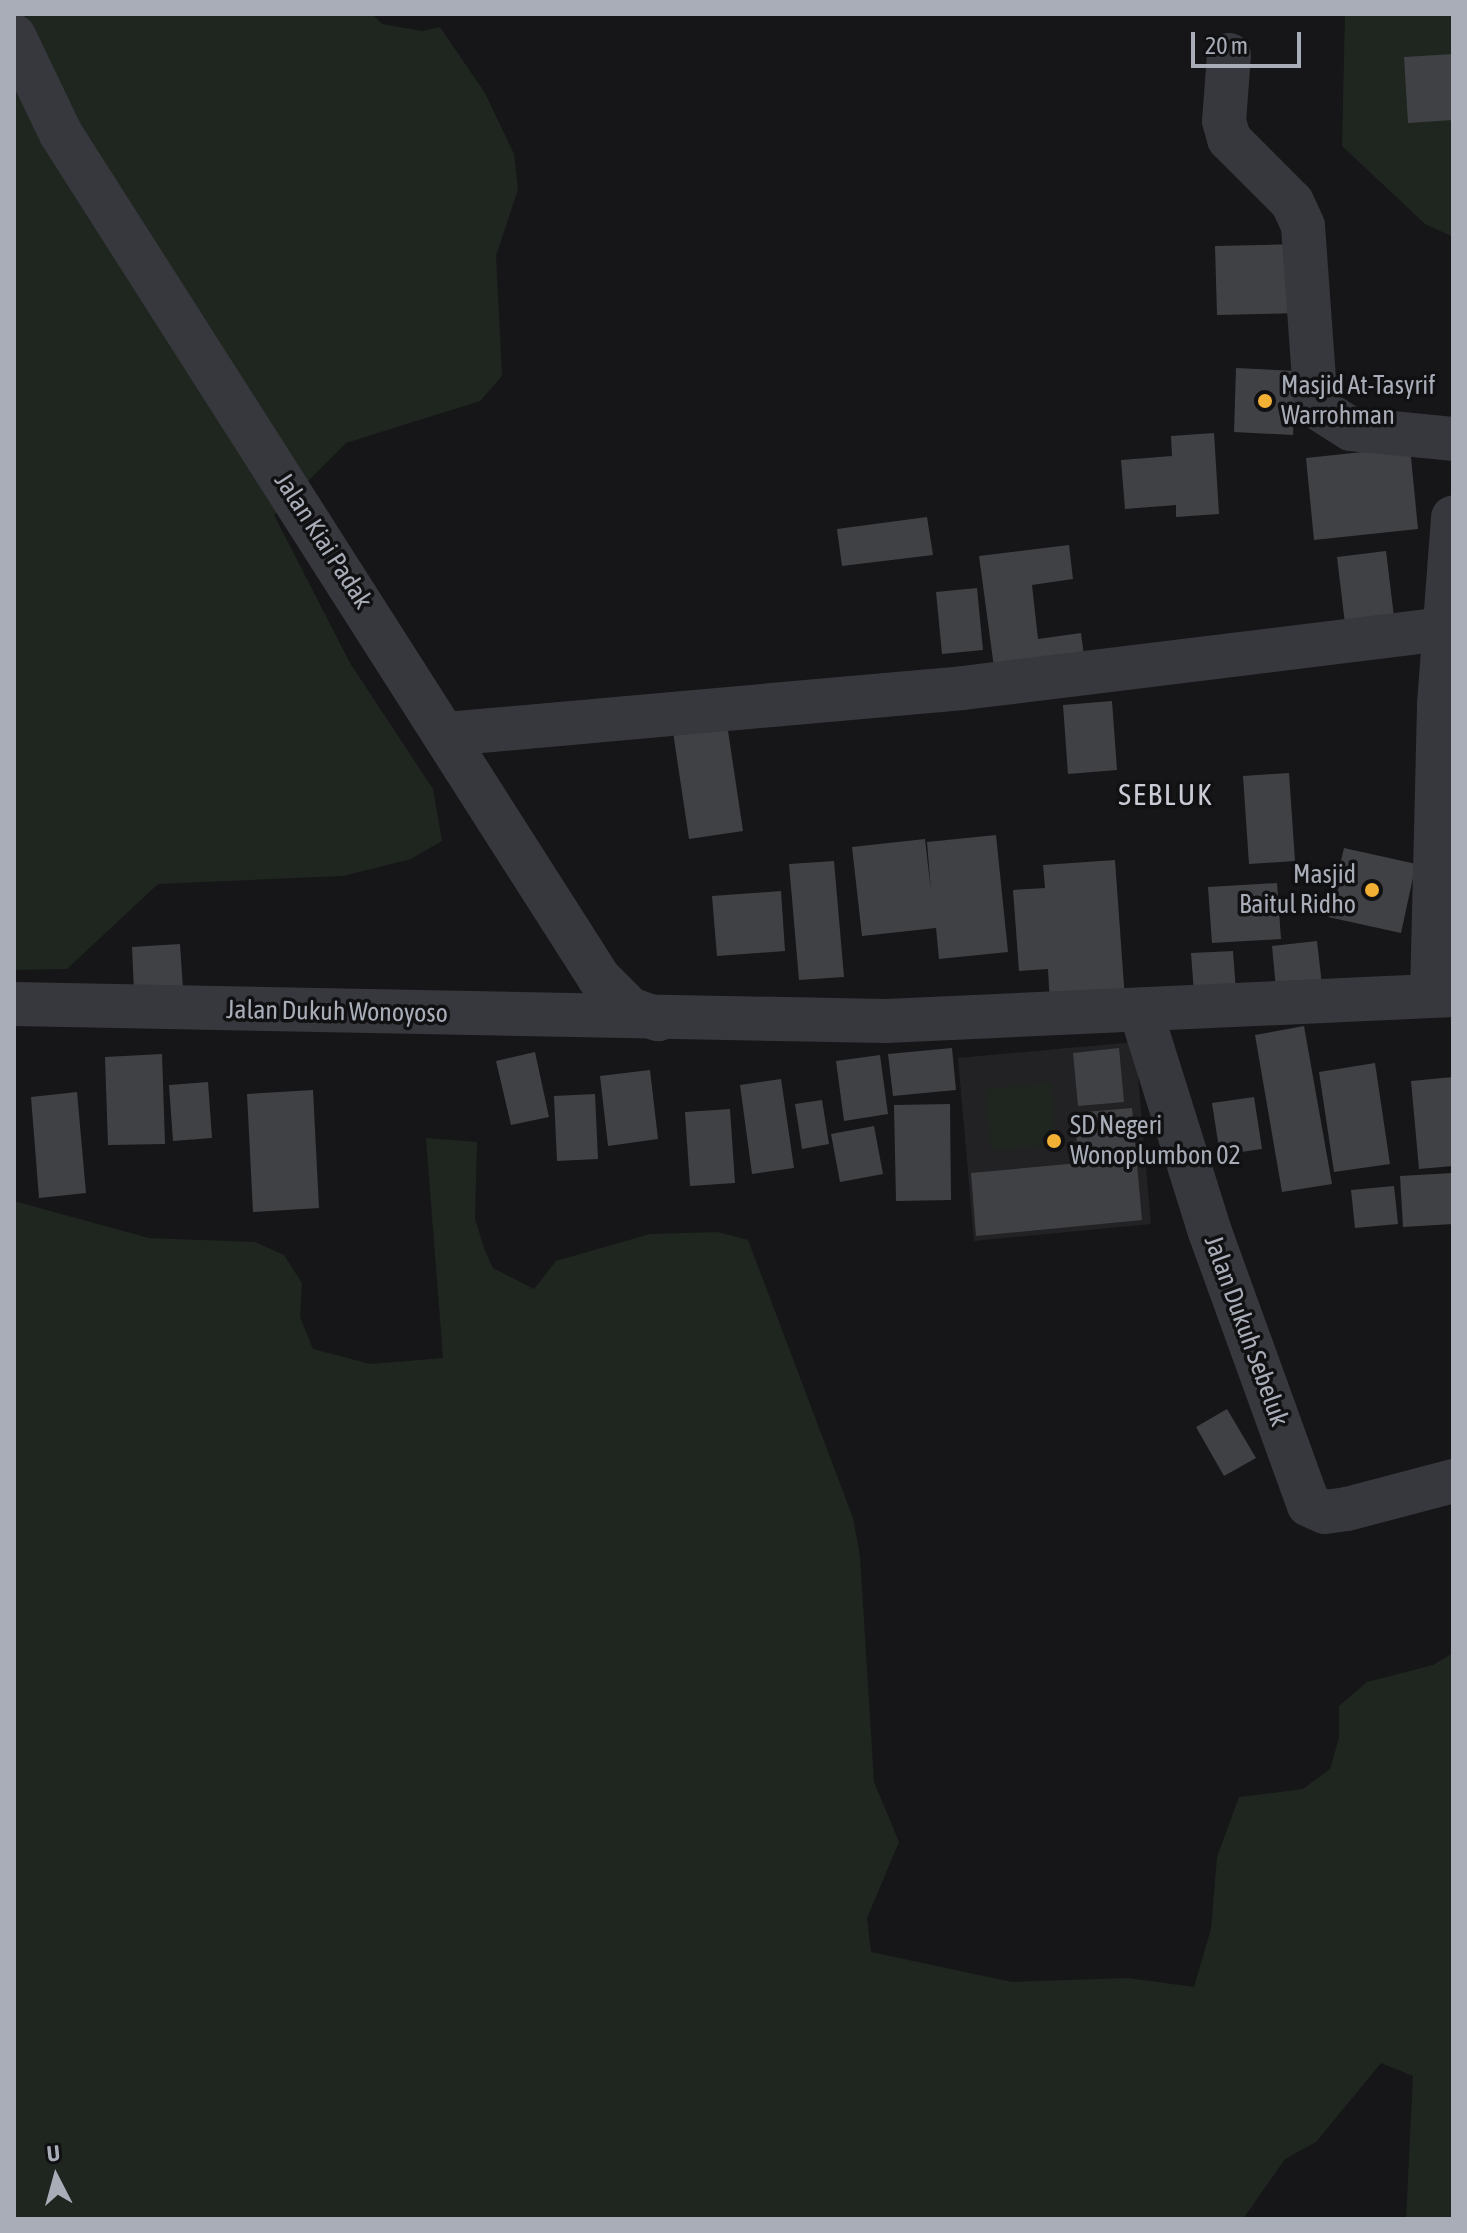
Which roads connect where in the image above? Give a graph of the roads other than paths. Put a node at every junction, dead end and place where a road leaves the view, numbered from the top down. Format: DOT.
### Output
graph roads {
  1 [pos="14,36"];
  2 [pos="1229,55"];
  3 [pos="1453,439"];
  4 [pos="1453,518"];
  5 [pos="1443,629"];
  6 [pos="447,734"];
  7 [pos="1442,995"];
  8 [pos="14,1004"];
  9 [pos="1141,1012"];
  10 [pos="660,1020"];
  11 [pos="1453,1481"];
  1 -- 6 [label="street, Jalan Kiai Padak"];
  2 -- 3 [label="street"];
  4 -- 5 [label="street"];
  5 -- 6 [label="street"];
  5 -- 7 [label="street"];
  6 -- 10 [label="street, Jalan Kiai Padak"];
  7 -- 9 [label="street"];
  8 -- 10 [label="street, Jalan Dukuh Wonoyoso"];
  9 -- 10 [label="street"];
  9 -- 11 [label="street, Jalan Dukuh Sebeluk"];
}
